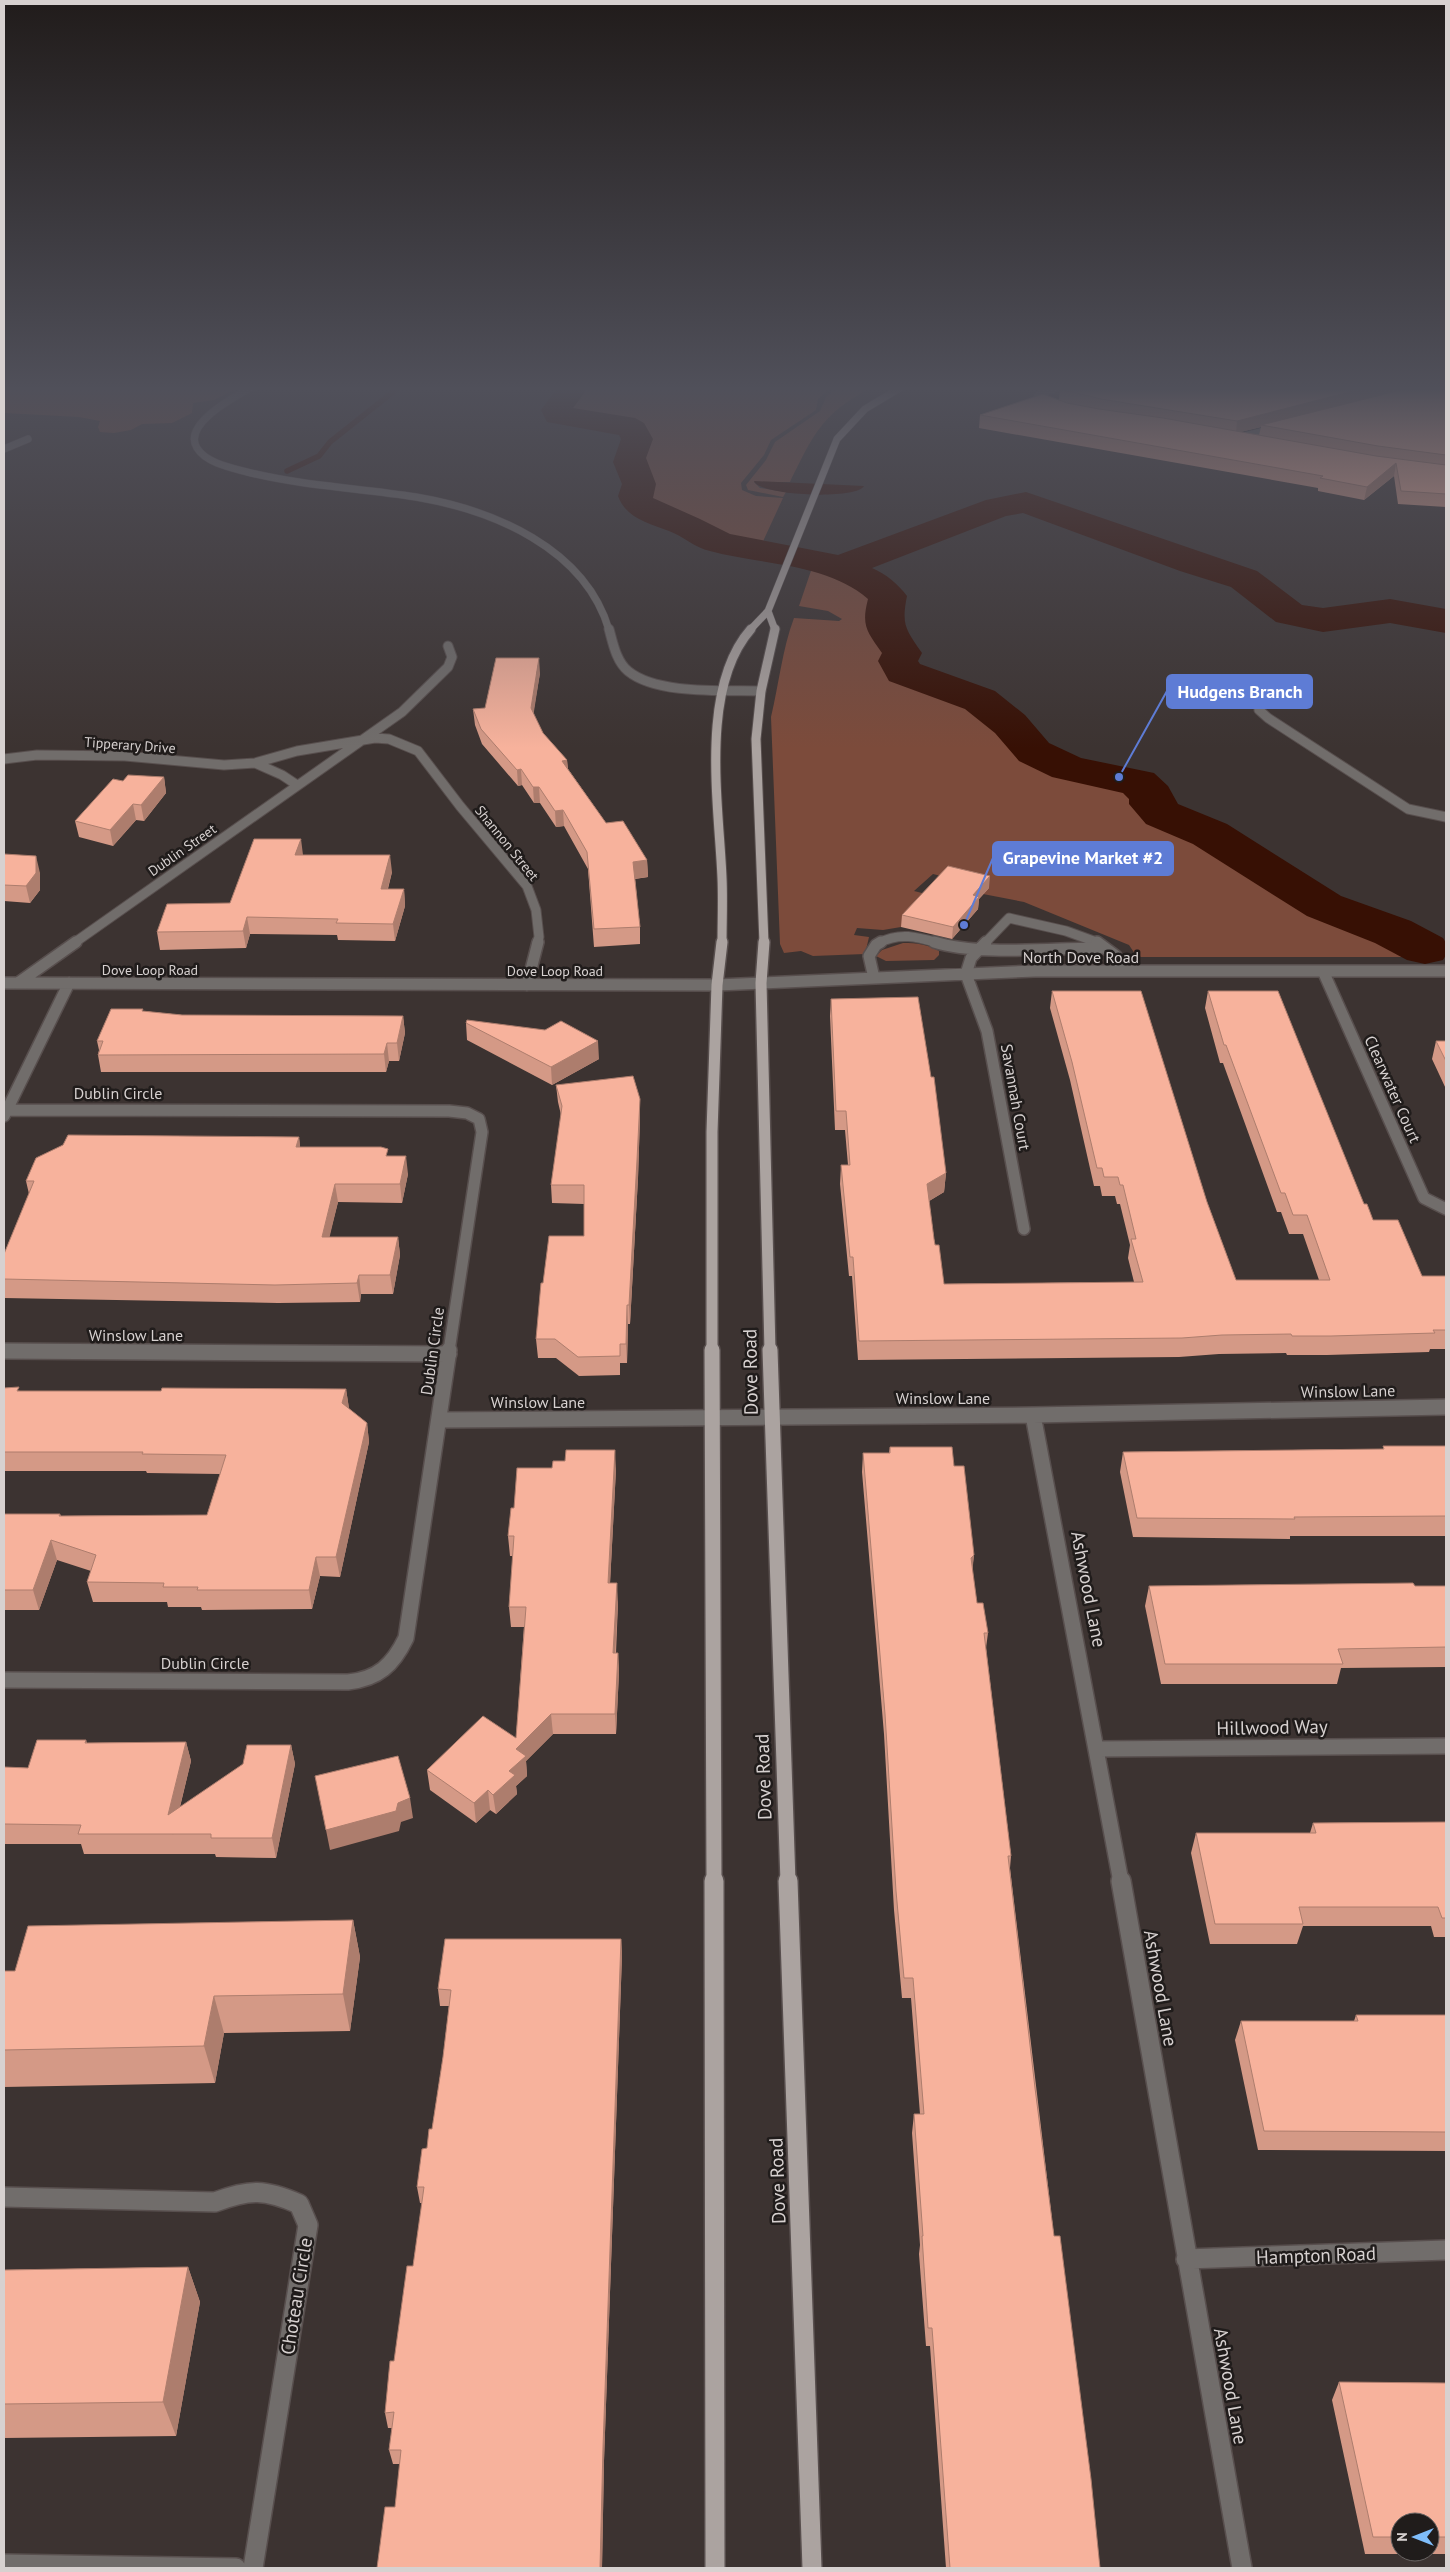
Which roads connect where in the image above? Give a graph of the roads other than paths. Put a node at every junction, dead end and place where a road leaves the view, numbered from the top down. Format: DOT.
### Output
graph roads {
  1 [pos="457,508"];
  2 [pos="809,508"];
  3 [pos="768,612"];
  4 [pos="448,646"];
  5 [pos="722,689"];
  6 [pos="761,691"];
  7 [pos="1261,705"];
  8 [pos="363,740"];
  9 [pos="4,759"];
  10 [pos="255,763"];
  11 [pos="297,785"];
  12 [pos="460,806"];
  13 [pos="1443,816"];
  14 [pos="1104,948"];
  15 [pos="979,949"];
  16 [pos="1122,971"];
  17 [pos="1323,971"];
  18 [pos="1446,971"];
  19 [pos="966,974"];
  20 [pos="874,978"];
  21 [pos="4,984"];
  22 [pos="18,984"];
  23 [pos="68,984"];
  24 [pos="527,984"];
  25 [pos="761,984"];
  26 [pos="717,985"];
  27 [pos="5,1114"];
  28 [pos="1446,1210"];
  29 [pos="1024,1229"];
  30 [pos="4,1351"];
  31 [pos="448,1354"];
  32 [pos="1446,1407"];
  33 [pos="1033,1415"];
  34 [pos="772,1416"];
  35 [pos="713,1418"];
  36 [pos="440,1420"];
  37 [pos="4,1680"];
  38 [pos="1446,1746"];
  39 [pos="1098,1749"];
  40 [pos="4,2197"];
  41 [pos="1446,2250"];
  42 [pos="1186,2259"];
  43 [pos="4,2564"];
  44 [pos="236,2568"];
  45 [pos="253,2568"];
  46 [pos="715,2568"];
  47 [pos="812,2568"];
  48 [pos="1242,2568"];
  1 -- 5 [label="street"];
  2 -- 3 [label="main road"];
  3 -- 5 [label="main road"];
  3 -- 6 [label="main road"];
  4 -- 8 [label="street, Dublin Street"];
  5 -- 6 [label="street"];
  5 -- 26 [label="main road"];
  6 -- 25 [label="main road"];
  7 -- 13 [label="street"];
  8 -- 10 [label="street, Tipperary Drive"];
  8 -- 11 [label="street, Dublin Street"];
  8 -- 12 [label="street, Tipperary Drive"];
  9 -- 10 [label="street, Tipperary Drive"];
  10 -- 11 [label="street, Tipperary Drive"];
  11 -- 22 [label="street, Dublin Street"];
  12 -- 24 [label="street, Shannon Street"];
  14 -- 15 [label="street"];
  14 -- 15 [label="street"];
  14 -- 16 [label="street"];
  15 -- 19 [label="street"];
  15 -- 20 [label="street"];
  16 -- 17 [label="street, North Dove Road"];
  16 -- 19 [label="street, North Dove Road"];
  17 -- 18 [label="street, North Dove Road"];
  17 -- 28 [label="street, Clearwater Court"];
  19 -- 20 [label="street, North Dove Road"];
  19 -- 29 [label="street, Savannah Court"];
  20 -- 25 [label="street, North Dove Road"];
  21 -- 22 [label="street, Dove Loop Road"];
  22 -- 23 [label="street, Dove Loop Road"];
  23 -- 24 [label="street, Dove Loop Road"];
  23 -- 27 [label="street, Dublin Circle"];
  24 -- 26 [label="street, Dove Loop Road"];
  25 -- 26 [label="street, North Dove Road"];
  25 -- 34 [label="main road, Dove Road"];
  26 -- 35 [label="main road"];
  27 -- 31 [label="street, Dublin Circle"];
  30 -- 31 [label="street, Winslow Lane"];
  31 -- 36 [label="street, Dublin Circle"];
  32 -- 33 [label="street, Winslow Lane"];
  33 -- 34 [label="street, Winslow Lane"];
  33 -- 39 [label="street, Ashwood Lane"];
  34 -- 35 [label="street, Winslow Lane"];
  34 -- 47 [label="main road, Dove Road"];
  35 -- 36 [label="street, Winslow Lane"];
  35 -- 46 [label="main road"];
  36 -- 37 [label="street, Dublin Circle"];
  38 -- 39 [label="street, Hillwood Way"];
  39 -- 42 [label="street, Ashwood Lane"];
  40 -- 45 [label="street, Choteau Circle"];
  41 -- 42 [label="street, Hampton Road"];
  42 -- 48 [label="street, Ashwood Lane"];
  43 -- 44 [label="street"];
}
